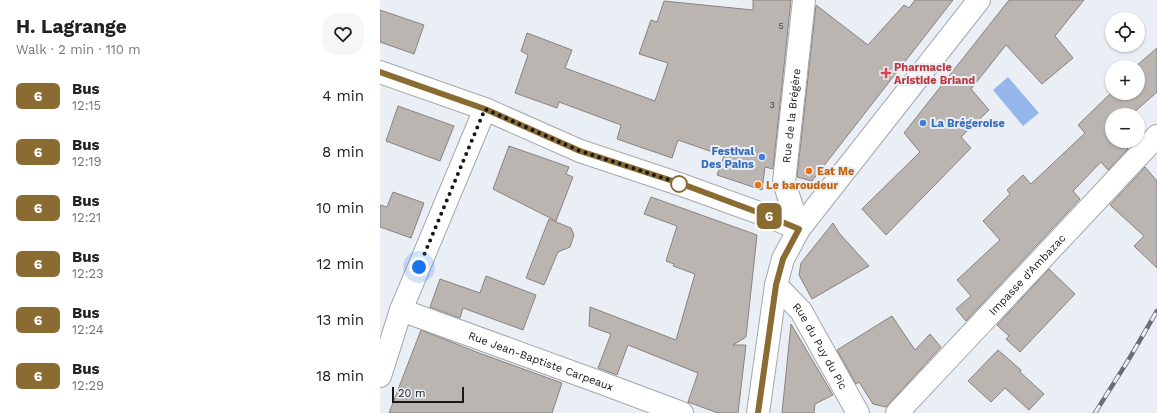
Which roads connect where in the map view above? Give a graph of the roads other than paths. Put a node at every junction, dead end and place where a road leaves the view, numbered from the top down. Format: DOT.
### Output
graph roads {
  1 [pos="804,0"];
  2 [pos="979,0"];
  3 [pos="380,72"];
  4 [pos="485,109"];
  5 [pos="1157,136"];
  6 [pos="799,229"];
  7 [pos="776,285"];
  8 [pos="401,310"];
  9 [pos="380,376"];
  10 [pos="682,413"];
  11 [pos="758,413"];
  12 [pos="858,413"];
  13 [pos="897,413"];
  1 -- 6 [label="street, Rue de la Brégère"];
  2 -- 6 [label="street"];
  3 -- 4 [label="street"];
  4 -- 6 [label="street"];
  4 -- 8 [label="street"];
  5 -- 13 [label="street, Impasse d'Ambazac"];
  6 -- 7 [label="street"];
  7 -- 11 [label="street"];
  7 -- 12 [label="street, Rue du Puy du Pic"];
  8 -- 9 [label="street"];
  8 -- 10 [label="street, Rue Jean-Baptiste Carpeaux"];
}
